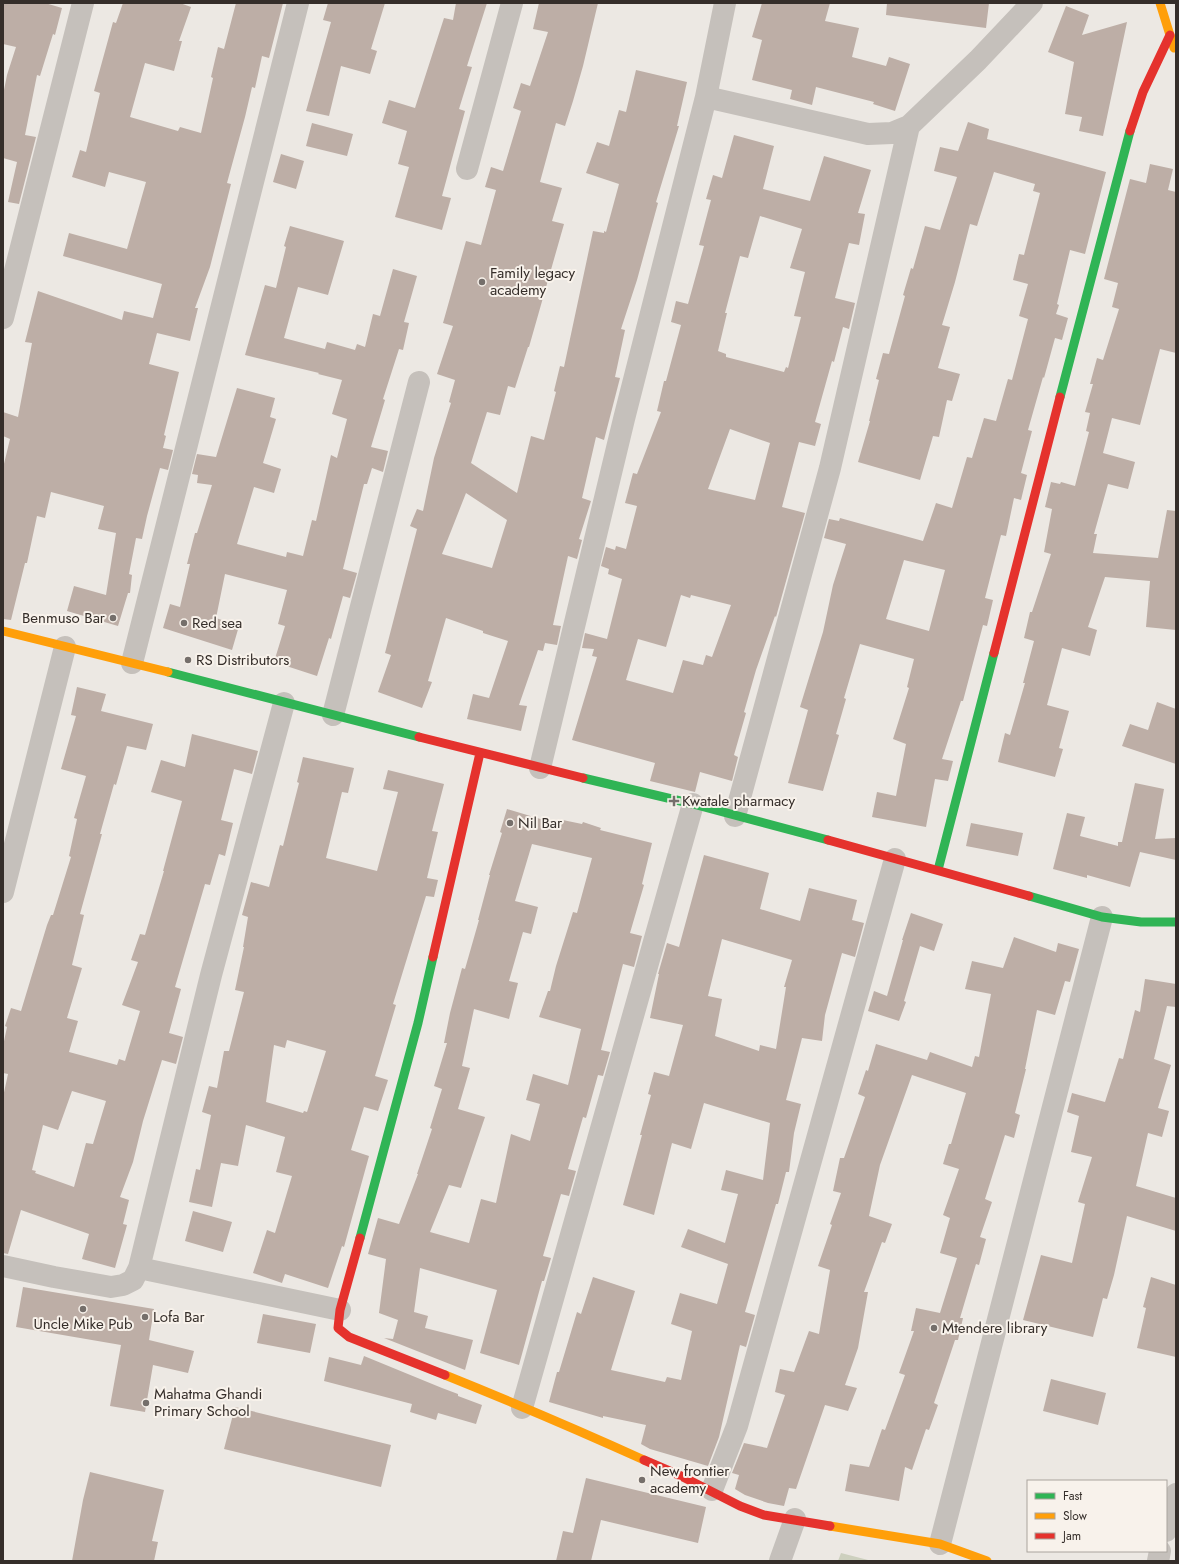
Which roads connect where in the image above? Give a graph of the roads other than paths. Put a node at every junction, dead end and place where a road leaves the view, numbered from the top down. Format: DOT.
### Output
graph roads {
  1 [pos="83,3"];
  2 [pos="298,3"];
  3 [pos="512,3"];
  4 [pos="725,3"];
  5 [pos="1032,3"];
  6 [pos="1160,3"];
  7 [pos="1170,34"];
  8 [pos="1176,53"];
  9 [pos="706,97"];
  10 [pos="909,126"];
  11 [pos="467,169"];
  12 [pos="3,318"];
  13 [pos="419,382"];
  14 [pos="3,631"];
  15 [pos="65,647"];
  16 [pos="132,663"];
  17 [pos="284,703"];
  18 [pos="333,715"];
  19 [pos="480,753"];
  20 [pos="540,768"];
  21 [pos="693,804"];
  22 [pos="735,816"];
  23 [pos="895,859"];
  24 [pos="938,870"];
  25 [pos="3,892"];
  26 [pos="1102,917"];
  27 [pos="1176,922"];
  28 [pos="3,1266"];
  29 [pos="139,1268"];
  30 [pos="340,1310"];
  31 [pos="522,1408"];
  32 [pos="712,1490"];
  33 [pos="1176,1494"];
  34 [pos="795,1520"];
  35 [pos="1167,1527"];
  36 [pos="940,1544"];
  37 [pos="780,1561"];
  38 [pos="987,1561"];
  1 -- 12 [label="street"];
  2 -- 16 [label="street"];
  3 -- 11 [label="street"];
  4 -- 9 [label="street"];
  5 -- 10 [label="street"];
  6 -- 7 [label="street"];
  7 -- 8 [label="street"];
  7 -- 24 [label="street"];
  9 -- 10 [label="street"];
  9 -- 20 [label="street"];
  10 -- 22 [label="street"];
  13 -- 18 [label="street"];
  14 -- 15 [label="street"];
  15 -- 16 [label="street"];
  15 -- 25 [label="street"];
  16 -- 17 [label="street"];
  17 -- 18 [label="street"];
  17 -- 29 [label="street"];
  18 -- 19 [label="street"];
  19 -- 20 [label="street"];
  19 -- 30 [label="street"];
  20 -- 21 [label="street"];
  21 -- 22 [label="street"];
  21 -- 31 [label="street"];
  22 -- 23 [label="street"];
  23 -- 24 [label="street"];
  23 -- 32 [label="street"];
  24 -- 26 [label="street"];
  26 -- 27 [label="street"];
  26 -- 36 [label="street"];
  28 -- 29 [label="street"];
  29 -- 30 [label="street"];
  30 -- 31 [label="street"];
  31 -- 32 [label="street"];
  32 -- 34 [label="street"];
  33 -- 35 [label="street"];
  34 -- 36 [label="street"];
  34 -- 37 [label="street"];
  36 -- 38 [label="street"];
}
